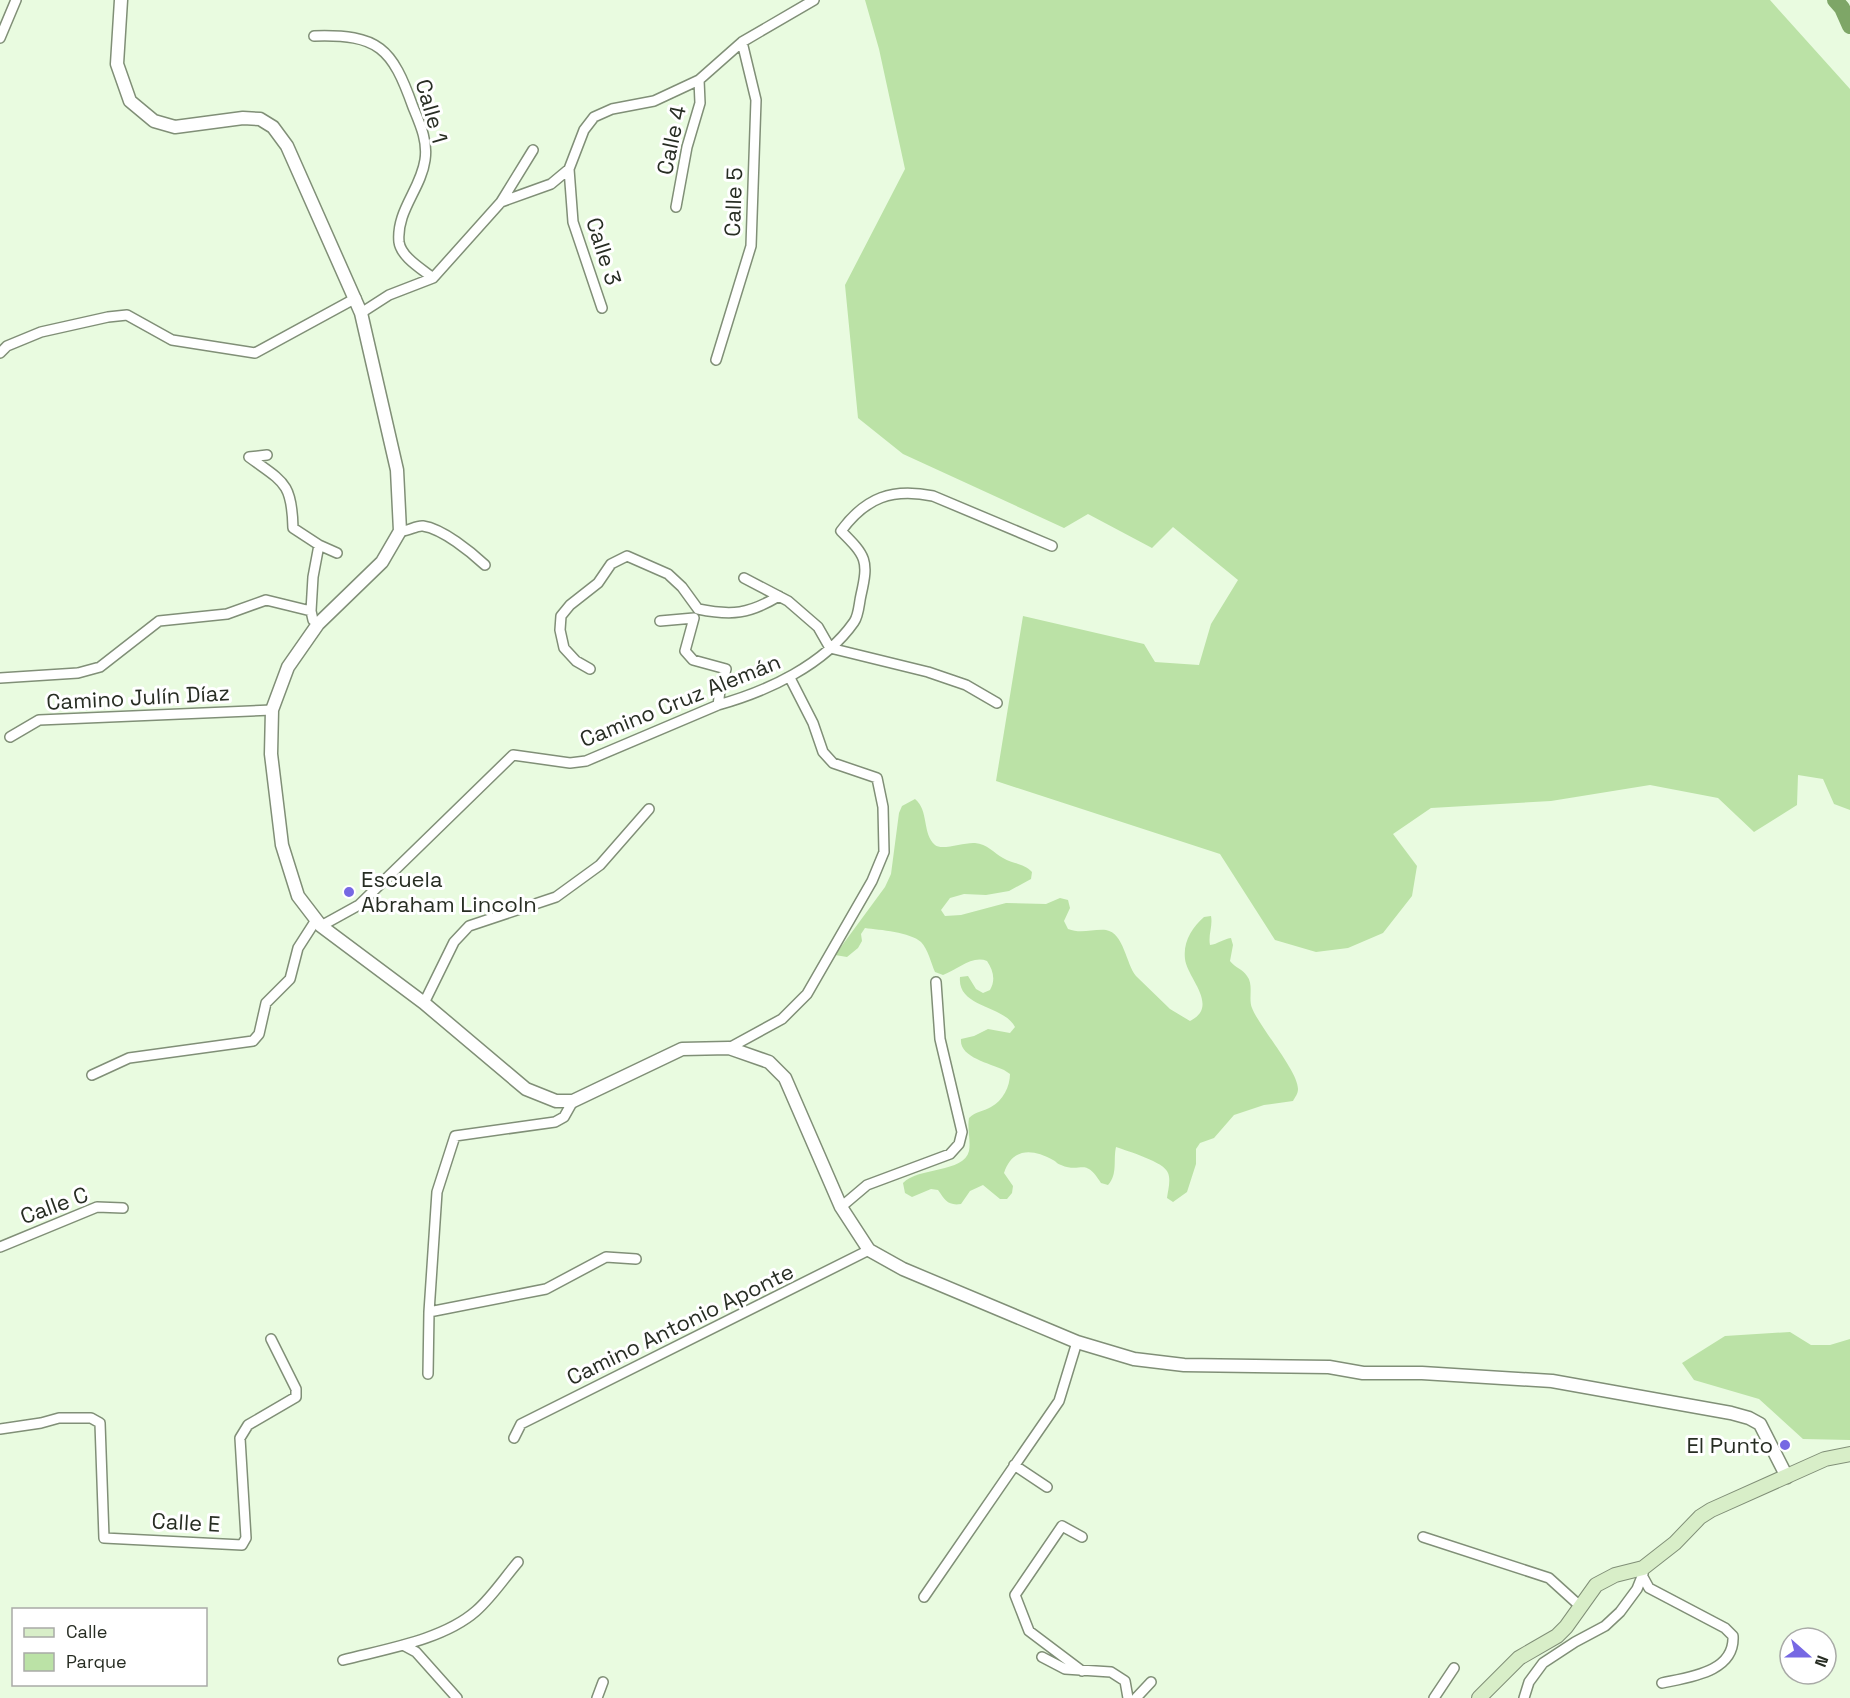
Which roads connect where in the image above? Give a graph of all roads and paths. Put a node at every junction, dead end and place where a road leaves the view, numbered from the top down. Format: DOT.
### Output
graph roads {
  1 [pos="16,0"];
  2 [pos="121,0"];
  3 [pos="814,0"];
  4 [pos="314,36"];
  5 [pos="0,38"];
  6 [pos="742,42"];
  7 [pos="699,80"];
  8 [pos="533,150"];
  9 [pos="569,169"];
  10 [pos="501,202"];
  11 [pos="676,207"];
  12 [pos="433,278"];
  13 [pos="356,298"];
  14 [pos="602,308"];
  15 [pos="361,313"];
  16 [pos="2,347"];
  17 [pos="716,360"];
  18 [pos="267,455"];
  19 [pos="400,531"];
  20 [pos="319,545"];
  21 [pos="1052,546"];
  22 [pos="337,553"];
  23 [pos="485,565"];
  24 [pos="744,578"];
  25 [pos="779,596"];
  26 [pos="311,611"];
  27 [pos="660,621"];
  28 [pos="318,624"];
  29 [pos="830,648"];
  30 [pos="590,669"];
  31 [pos="0,678"];
  32 [pos="790,678"];
  33 [pos="997,703"];
  34 [pos="718,705"];
  35 [pos="272,710"];
  36 [pos="10,737"];
  37 [pos="649,809"];
  38 [pos="318,923"];
  39 [pos="936,982"];
  40 [pos="424,1003"];
  41 [pos="729,1048"];
  42 [pos="92,1075"];
  43 [pos="573,1101"];
  44 [pos="123,1208"];
  45 [pos="841,1208"];
  46 [pos="0,1247"];
  47 [pos="869,1250"];
  48 [pos="636,1259"];
  49 [pos="429,1312"];
  50 [pos="271,1339"];
  51 [pos="1077,1342"];
  52 [pos="428,1374"];
  53 [pos="0,1429"];
  54 [pos="514,1438"];
  55 [pos="1850,1454"];
  56 [pos="1014,1465"];
  57 [pos="1787,1477"];
  58 [pos="1047,1487"];
  59 [pos="1082,1537"];
  60 [pos="1422,1538"];
  61 [pos="518,1562"];
  62 [pos="1643,1573"];
  63 [pos="924,1597"];
  64 [pos="1581,1607"];
  65 [pos="403,1645"];
  66 [pos="1042,1657"];
  67 [pos="343,1660"];
  68 [pos="1454,1668"];
  69 [pos="1082,1671"];
  70 [pos="603,1682"];
  71 [pos="1151,1682"];
  72 [pos="1662,1683"];
  73 [pos="457,1698"];
  74 [pos="597,1698"];
  75 [pos="1128,1698"];
  76 [pos="1136,1698"];
  77 [pos="1434,1698"];
  78 [pos="1479,1698"];
  79 [pos="1524,1698"];
  1 -- 5 [label="street"];
  2 -- 13 [label="street"];
  3 -- 6 [label="street"];
  4 -- 12 [label="street, Calle 1"];
  6 -- 7 [label="street"];
  6 -- 17 [label="street, Calle 5"];
  7 -- 9 [label="street"];
  7 -- 11 [label="street, Calle 4"];
  8 -- 10 [label="street"];
  9 -- 10 [label="street"];
  9 -- 14 [label="street, Calle 3"];
  10 -- 12 [label="street"];
  12 -- 15 [label="street"];
  13 -- 15 [label="street"];
  13 -- 16 [label="street"];
  15 -- 19 [label="street"];
  18 -- 20 [label="street"];
  19 -- 23 [label="street"];
  19 -- 28 [label="street"];
  20 -- 22 [label="street"];
  20 -- 26 [label="street"];
  21 -- 29 [label="street, Camino Cruz Alemán"];
  24 -- 25 [label="street"];
  25 -- 29 [label="street"];
  25 -- 30 [label="street"];
  26 -- 28 [label="street"];
  26 -- 31 [label="street"];
  27 -- 34 [label="street"];
  28 -- 35 [label="street"];
  29 -- 32 [label="street, Camino Cruz Alemán"];
  29 -- 33 [label="street"];
  32 -- 34 [label="street, Camino Cruz Alemán"];
  32 -- 41 [label="street"];
  34 -- 38 [label="street, Camino Cruz Alemán"];
  35 -- 36 [label="street, Camino Julín Díaz"];
  35 -- 38 [label="street"];
  37 -- 40 [label="street"];
  38 -- 40 [label="street"];
  38 -- 42 [label="street"];
  39 -- 45 [label="street"];
  40 -- 43 [label="street"];
  41 -- 43 [label="street"];
  41 -- 45 [label="street"];
  43 -- 49 [label="street"];
  44 -- 46 [label="street, Calle C"];
  45 -- 47 [label="street"];
  47 -- 51 [label="street"];
  47 -- 54 [label="street, Camino Antonio Aponte"];
  48 -- 49 [label="street"];
  49 -- 52 [label="street"];
  50 -- 53 [label="street, Calle E"];
  51 -- 56 [label="street"];
  51 -- 57 [label="street"];
  55 -- 57 [label="main road"];
  56 -- 58 [label="street"];
  56 -- 63 [label="street"];
  57 -- 62 [label="main road"];
  59 -- 69 [label="street"];
  60 -- 64 [label="street"];
  61 -- 65 [label="street"];
  62 -- 64 [label="main road"];
  62 -- 72 [label="street"];
  62 -- 79 [label="street"];
  64 -- 78 [label="main road"];
  65 -- 67 [label="street"];
  65 -- 73 [label="street"];
  66 -- 69 [label="street"];
  68 -- 77 [label="street"];
  69 -- 75 [label="street"];
  70 -- 74 [label="street"];
  71 -- 76 [label="street"];
}
